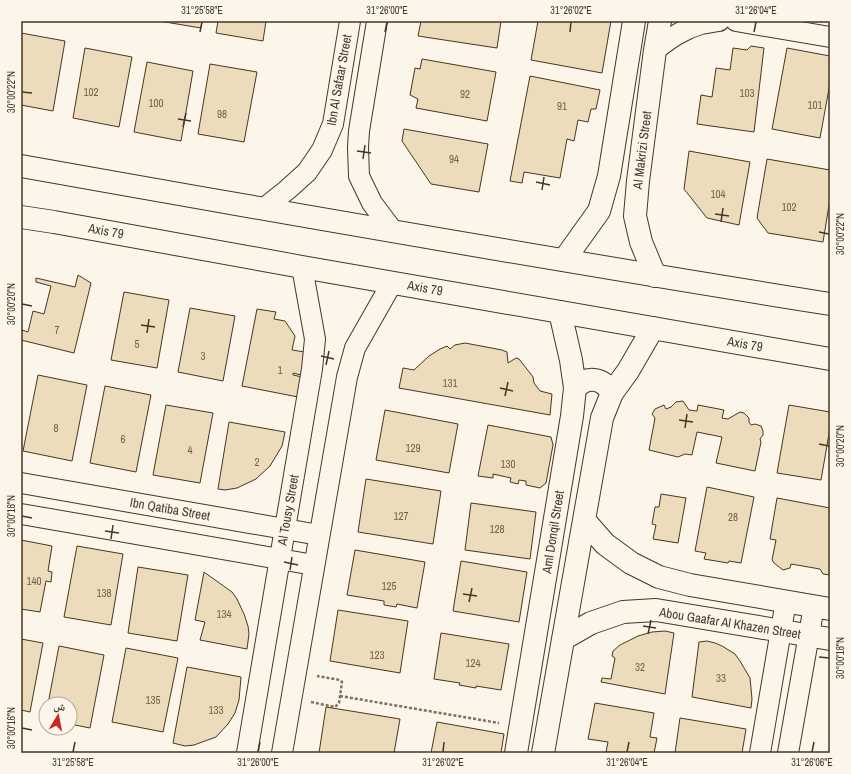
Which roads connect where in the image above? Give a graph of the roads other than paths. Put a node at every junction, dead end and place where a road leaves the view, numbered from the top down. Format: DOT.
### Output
graph roads {
  1 [pos="350,21"];
  2 [pos="377,21"];
  3 [pos="634,21"];
  4 [pos="660,21"];
  5 [pos="720,21"];
  6 [pos="736,21"];
  7 [pos="830,37"];
  8 [pos="655,50"];
  9 [pos="21,166"];
  10 [pos="609,176"];
  11 [pos="638,181"];
  12 [pos="262,208"];
  13 [pos="21,217"];
  14 [pos="392,231"];
  15 [pos="564,260"];
  16 [pos="302,267"];
  17 [pos="655,276"];
  18 [pos="392,283"];
  19 [pos="830,304"];
  20 [pos="560,312"];
  21 [pos="653,328"];
  22 [pos="830,359"];
  23 [pos="575,388"];
  24 [pos="612,393"];
  25 [pos="21,483"];
  26 [pos="21,514"];
  27 [pos="584,520"];
  28 [pos="285,529"];
  29 [pos="319,535"];
  30 [pos="280,559"];
  31 [pos="314,565"];
  32 [pos="786,601"];
  33 [pos="822,607"];
  34 [pos="781,631"];
  35 [pos="808,635"];
  36 [pos="563,639"];
  37 [pos="830,639"];
  38 [pos="247,753"];
  39 [pos="282,753"];
  40 [pos="516,753"];
  41 [pos="543,753"];
  42 [pos="760,753"];
  43 [pos="788,753"];
  1 -- 12 [label="street, Ibn Al Safaar Street"];
  2 -- 14 [label="street"];
  3 -- 10 [label="street, Al Makrizi Street"];
  4 -- 8 [label="street, Al Makrizi Street"];
  5 -- 8 [label="street"];
  6 -- 7 [label="street"];
  8 -- 11 [label="street, Al Makrizi Street"];
  9 -- 12 [label="street"];
  10 -- 11 [label="street"];
  10 -- 15 [label="street, Al Makrizi Street"];
  11 -- 17 [label="street, Al Makrizi Street"];
  12 -- 14 [label="street"];
  13 -- 16 [label="street, Axis 79"];
  14 -- 15 [label="street"];
  15 -- 17 [label="street"];
  16 -- 18 [label="street, Axis 79"];
  16 -- 28 [label="street, Al Tousy Street"];
  17 -- 19 [label="street"];
  18 -- 20 [label="street, Axis 79"];
  18 -- 29 [label="street"];
  20 -- 21 [label="street, Axis 79"];
  20 -- 23 [label="street, Aml Donqil Street"];
  21 -- 22 [label="street, Axis 79"];
  21 -- 24 [label="street"];
  23 -- 24 [label="street"];
  23 -- 40 [label="street, Aml Donqil Street"];
  24 -- 27 [label="street"];
  25 -- 28 [label="street, Ibn Qatiba Street"];
  26 -- 30 [label="street"];
  27 -- 32 [label="street"];
  27 -- 36 [label="street"];
  28 -- 29 [label="street, Ibn Qatiba Street"];
  28 -- 30 [label="street, Al Tousy Street"];
  29 -- 31 [label="street"];
  30 -- 31 [label="street"];
  30 -- 38 [label="street, Al Tousy Street"];
  31 -- 39 [label="street"];
  32 -- 33 [label="street"];
  32 -- 34 [label="street"];
  33 -- 35 [label="street"];
  34 -- 35 [label="street, Abou Gaafar Al Khazen Street"];
  34 -- 36 [label="street, Abou Gaafar Al Khazen Street"];
  34 -- 42 [label="street"];
  35 -- 37 [label="street, Abou Gaafar Al Khazen Street"];
  35 -- 43 [label="street"];
  36 -- 41 [label="street"];
}
